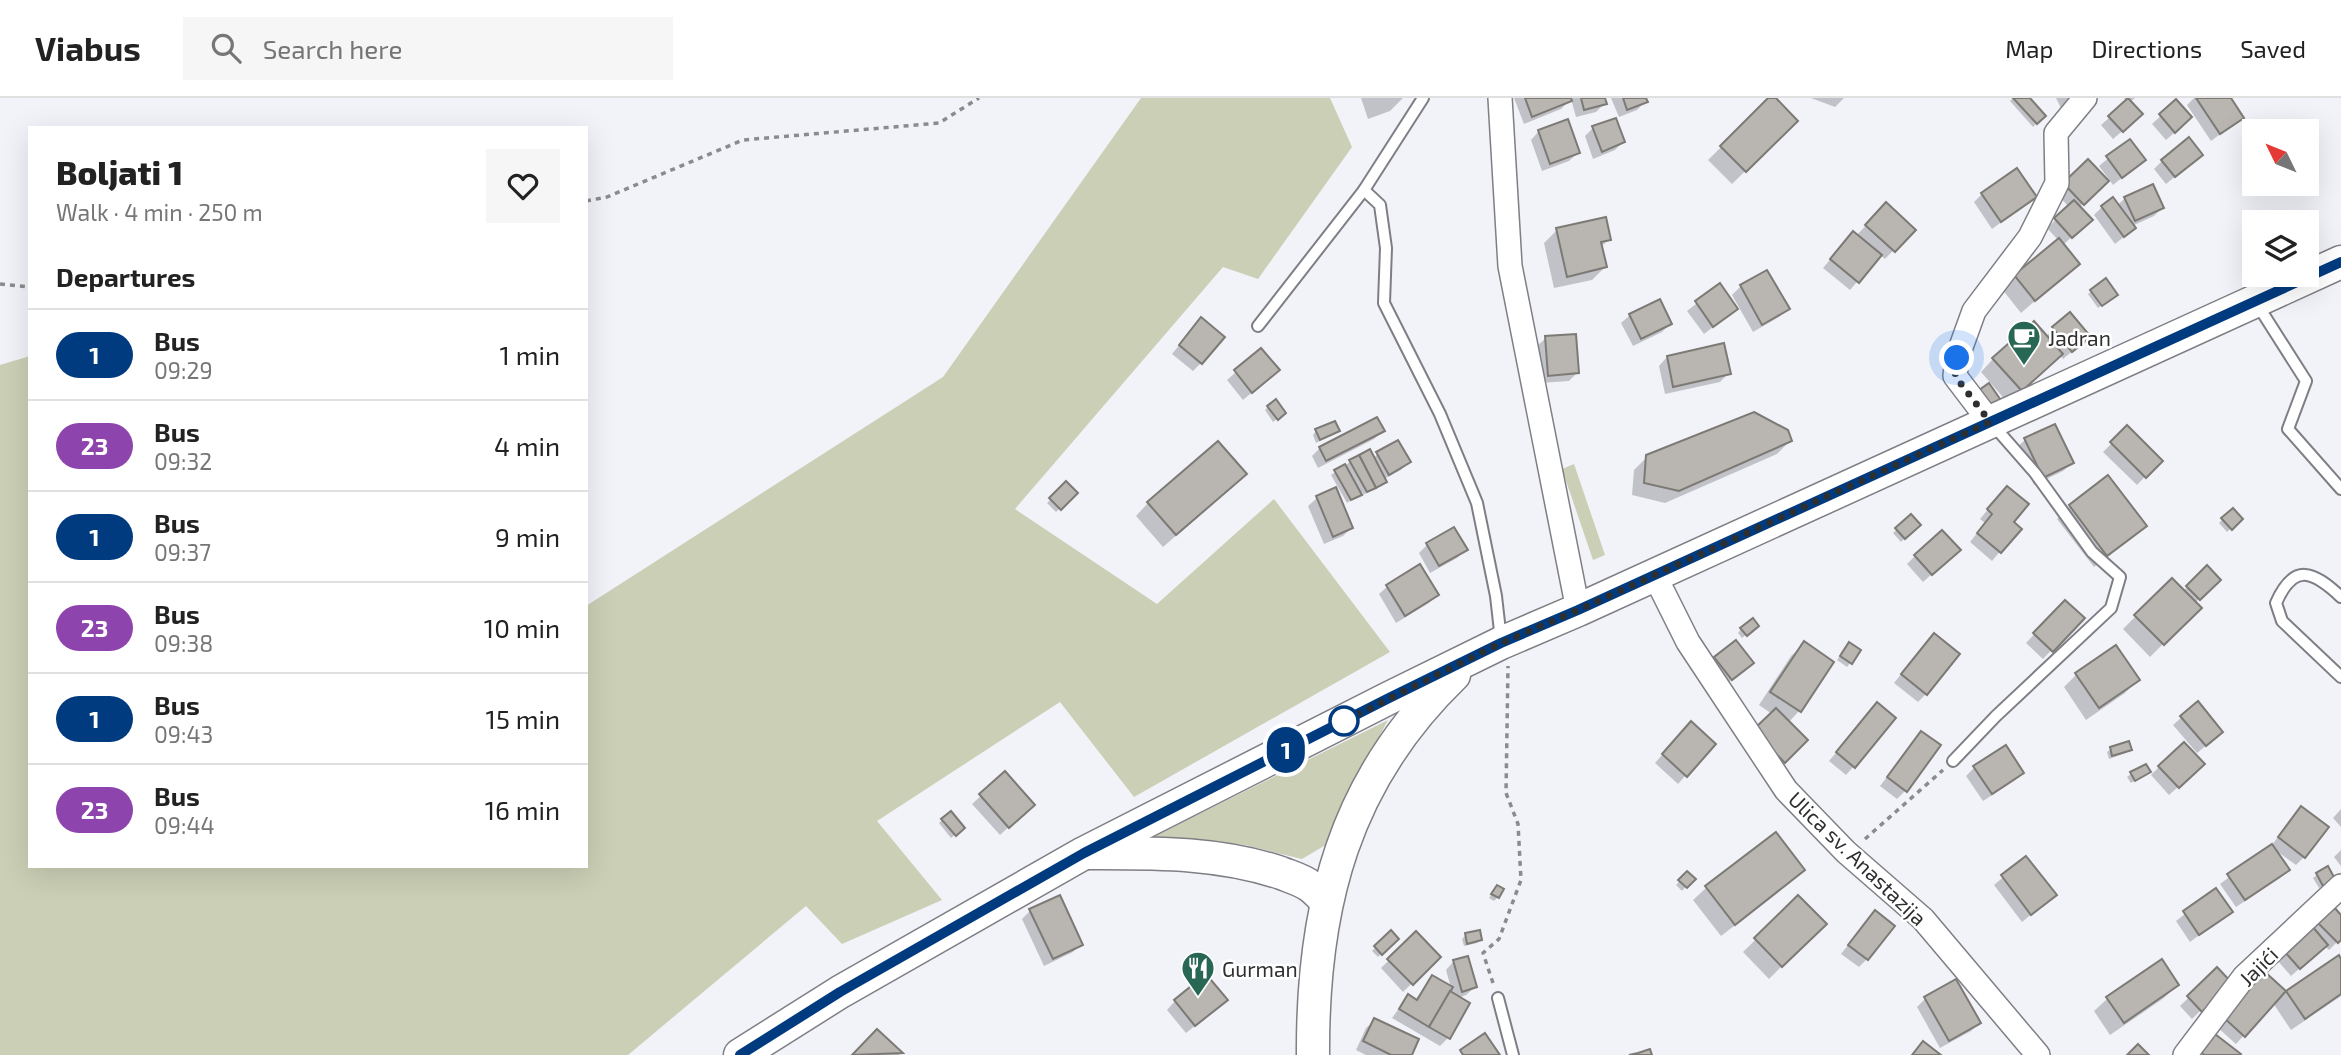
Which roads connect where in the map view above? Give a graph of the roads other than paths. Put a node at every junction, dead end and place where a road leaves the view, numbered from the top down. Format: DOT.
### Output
graph roads {
  1 [pos="1423,98"];
  2 [pos="1500,98"];
  3 [pos="2085,98"];
  4 [pos="1364,190"];
  5 [pos="2341,262"];
  6 [pos="2255,302"];
  7 [pos="1258,326"];
  8 [pos="1990,422"];
  9 [pos="2341,489"];
  10 [pos="1654,574"];
  11 [pos="2341,597"];
  12 [pos="1578,610"];
  13 [pos="1488,650"];
  14 [pos="2341,677"];
  15 [pos="1953,761"];
  16 [pos="1084,853"];
  17 [pos="2341,886"];
  18 [pos="1326,901"];
  19 [pos="1498,998"];
  20 [pos="740,1055"];
  21 [pos="1313,1055"];
  22 [pos="1513,1055"];
  23 [pos="2038,1055"];
  24 [pos="2185,1055"];
  1 -- 4 [label="lane"];
  2 -- 12 [label="street"];
  3 -- 8 [label="street"];
  4 -- 7 [label="lane"];
  4 -- 13 [label="lane"];
  5 -- 6 [label="street"];
  6 -- 8 [label="street"];
  6 -- 9 [label="lane"];
  8 -- 10 [label="street"];
  8 -- 15 [label="lane"];
  10 -- 12 [label="street"];
  10 -- 23 [label="street, Ulica sv. Anastazija"];
  11 -- 14 [label="lane"];
  12 -- 13 [label="street"];
  13 -- 16 [label="street"];
  13 -- 18 [label="street"];
  16 -- 18 [label="street"];
  16 -- 20 [label="street"];
  17 -- 24 [label="street, Jajići"];
  18 -- 21 [label="street"];
  19 -- 22 [label="lane"];
}
